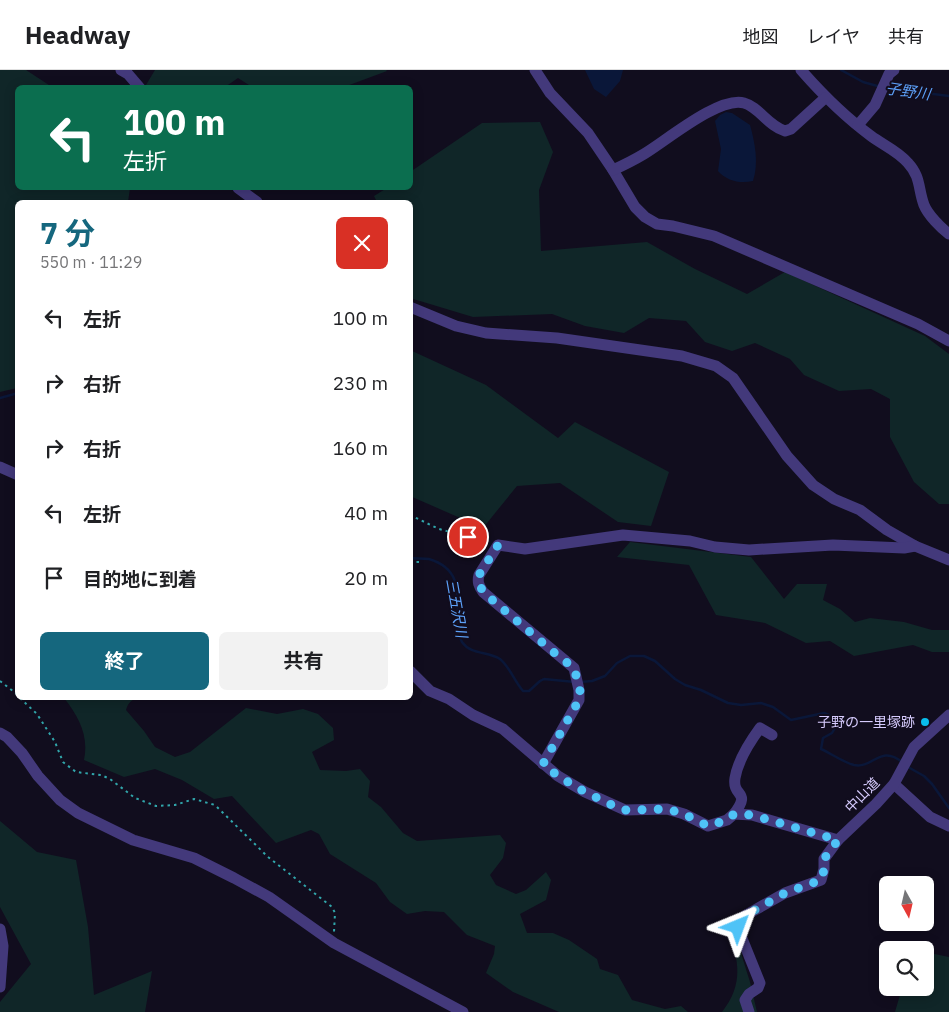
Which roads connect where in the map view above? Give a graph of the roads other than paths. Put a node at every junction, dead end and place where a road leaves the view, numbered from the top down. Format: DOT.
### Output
graph roads {
  1 [pos="121,70"];
  2 [pos="534,70"];
  3 [pos="801,70"];
  4 [pos="894,70"];
  5 [pos="137,85"];
  6 [pos="825,98"];
  7 [pos="858,125"];
  8 [pos="613,170"];
  9 [pos="241,190"];
  10 [pos="254,200"];
  11 [pos="949,234"];
  12 [pos="413,308"];
  13 [pos="949,342"];
  14 [pos="0,467"];
  15 [pos="15,474"];
  16 [pos="915,546"];
  17 [pos="949,560"];
  18 [pos="413,674"];
  19 [pos="949,715"];
  20 [pos="0,733"];
  21 [pos="772,735"];
  22 [pos="543,764"];
  23 [pos="894,784"];
  24 [pos="734,814"];
  25 [pos="949,826"];
  26 [pos="838,840"];
  27 [pos="0,929"];
  28 [pos="0,988"];
  29 [pos="463,1012"];
  30 [pos="749,1012"];
  1 -- 5 [label="street"];
  2 -- 8 [label="street"];
  3 -- 6 [label="street"];
  4 -- 7 [label="street"];
  6 -- 7 [label="street"];
  6 -- 8 [label="street"];
  7 -- 11 [label="street"];
  8 -- 13 [label="street"];
  9 -- 10 [label="street"];
  12 -- 16 [label="street"];
  14 -- 15 [label="street"];
  16 -- 17 [label="street"];
  16 -- 22 [label="street"];
  18 -- 22 [label="street"];
  19 -- 23 [label="street, 中山道"];
  20 -- 29 [label="street"];
  21 -- 24 [label="street"];
  22 -- 24 [label="street"];
  23 -- 25 [label="street"];
  23 -- 26 [label="street, 中山道"];
  24 -- 26 [label="street"];
  26 -- 30 [label="street, 中山道"];
  27 -- 28 [label="street"];
}
